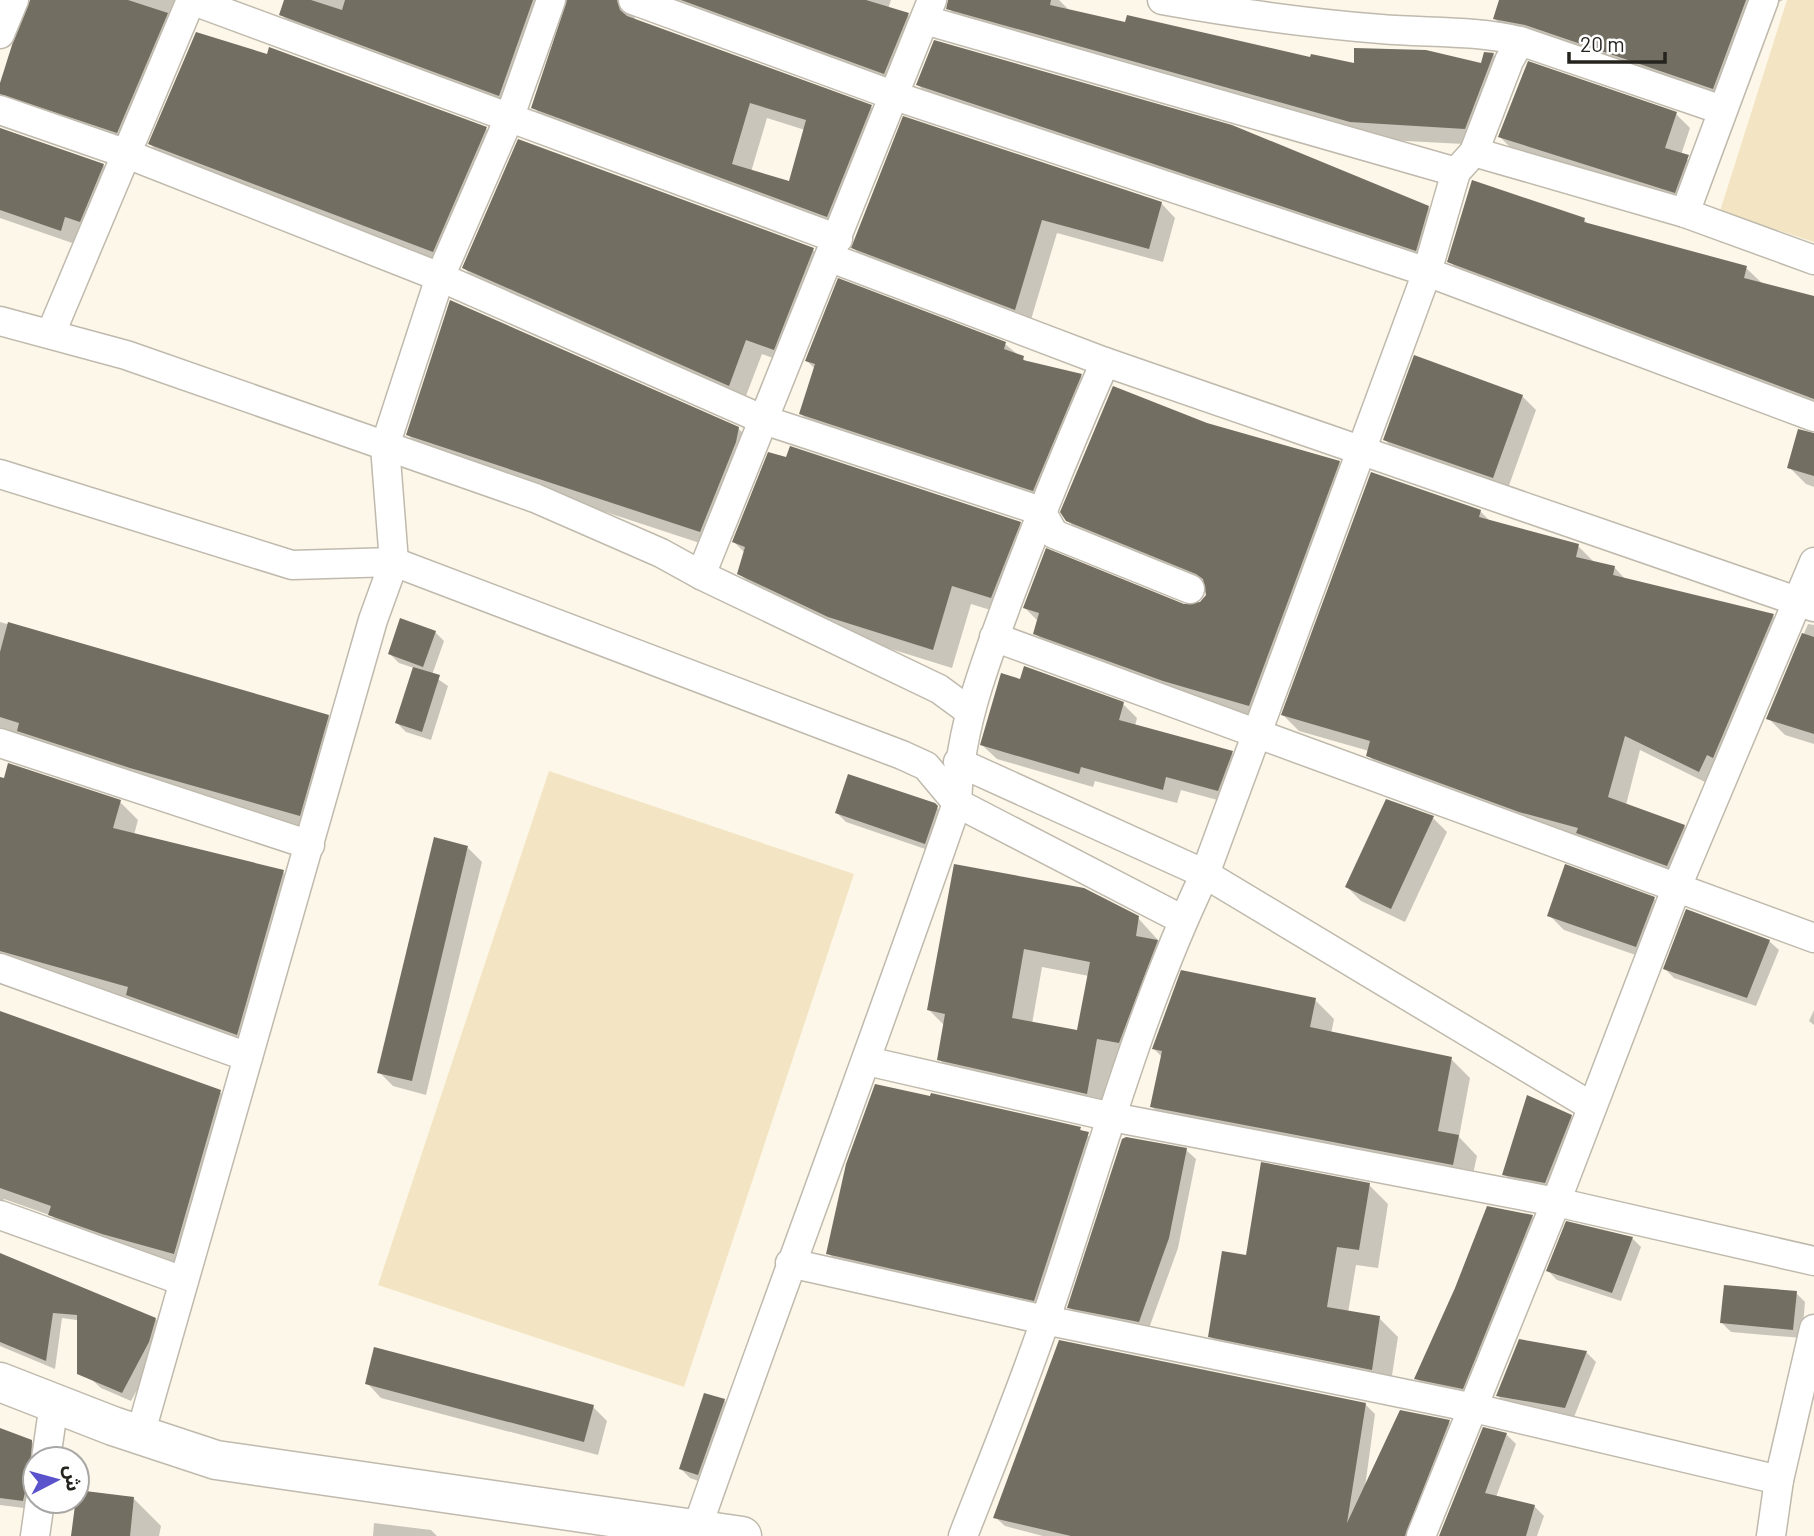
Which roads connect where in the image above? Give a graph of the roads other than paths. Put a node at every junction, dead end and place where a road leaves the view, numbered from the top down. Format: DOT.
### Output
graph roads {
  1 [pos="13,0"];
  2 [pos="191,0"];
  3 [pos="551,0"];
  4 [pos="634,0"];
  5 [pos="1162,0"];
  6 [pos="1764,0"];
  7 [pos="928,10"];
  8 [pos="0,34"];
  9 [pos="1520,41"];
  10 [pos="895,96"];
  11 [pos="0,110"];
  12 [pos="1722,110"];
  13 [pos="510,116"];
  14 [pos="127,154"];
  15 [pos="1465,162"];
  16 [pos="1685,213"];
  17 [pos="835,248"];
  18 [pos="1814,260"];
  19 [pos="1427,272"];
  20 [pos="440,277"];
  21 [pos="0,321"];
  22 [pos="51,333"];
  23 [pos="1105,362"];
  24 [pos="1814,417"];
  25 [pos="764,420"];
  26 [pos="385,446"];
  27 [pos="1360,450"];
  28 [pos="0,474"];
  29 [pos="1041,511"];
  30 [pos="394,562"];
  31 [pos="1814,562"];
  32 [pos="701,575"];
  33 [pos="1190,589"];
  34 [pos="1806,605"];
  35 [pos="994,637"];
  36 [pos="969,711"];
  37 [pos="1255,735"];
  38 [pos="0,743"];
  39 [pos="958,762"];
  40 [pos="957,803"];
  41 [pos="310,845"];
  42 [pos="1205,874"];
  43 [pos="1676,889"];
  44 [pos="1183,920"];
  45 [pos="1814,938"];
  46 [pos="0,968"];
  47 [pos="248,1057"];
  48 [pos="867,1061"];
  49 [pos="1591,1106"];
  50 [pos="1112,1117"];
  51 [pos="1556,1202"];
  52 [pos="0,1215"];
  53 [pos="1814,1261"];
  54 [pos="790,1263"];
  55 [pos="183,1281"];
  56 [pos="1045,1320"];
  57 [pos="1814,1329"];
  58 [pos="0,1382"];
  59 [pos="54,1403"];
  60 [pos="1474,1408"];
  61 [pos="140,1435"];
  62 [pos="48,1445"];
  63 [pos="1779,1480"];
  64 [pos="38,1515"];
  65 [pos="697,1528"];
  66 [pos="35,1536"];
  67 [pos="742,1536"];
  68 [pos="963,1536"];
  69 [pos="1421,1536"];
  70 [pos="1771,1536"];
  1 -- 8 [label="street"];
  2 -- 13 [label="street"];
  2 -- 14 [label="street"];
  3 -- 13 [label="street"];
  4 -- 10 [label="street"];
  5 -- 9 [label="street"];
  6 -- 12 [label="street"];
  7 -- 10 [label="street"];
  7 -- 15 [label="street"];
  9 -- 12 [label="street"];
  9 -- 15 [label="street"];
  10 -- 17 [label="street"];
  10 -- 19 [label="street"];
  11 -- 14 [label="street"];
  12 -- 16 [label="street"];
  13 -- 17 [label="street"];
  13 -- 20 [label="street"];
  14 -- 20 [label="street"];
  14 -- 22 [label="street"];
  15 -- 16 [label="street"];
  15 -- 19 [label="street"];
  16 -- 18 [label="street"];
  17 -- 23 [label="street"];
  17 -- 25 [label="street"];
  19 -- 24 [label="street"];
  19 -- 27 [label="street"];
  20 -- 25 [label="street"];
  20 -- 26 [label="street"];
  21 -- 22 [label="street"];
  22 -- 26 [label="street"];
  23 -- 27 [label="street"];
  23 -- 29 [label="street"];
  25 -- 29 [label="street"];
  25 -- 32 [label="street"];
  26 -- 30 [label="street"];
  26 -- 32 [label="street"];
  27 -- 34 [label="street"];
  27 -- 37 [label="street"];
  28 -- 30 [label="street"];
  29 -- 33 [label="street"];
  29 -- 35 [label="street"];
  30 -- 40 [label="street"];
  30 -- 41 [label="street"];
  31 -- 34 [label="street"];
  32 -- 36 [label="street"];
  34 -- 43 [label="street"];
  35 -- 36 [label="street"];
  35 -- 37 [label="street"];
  36 -- 39 [label="street"];
  37 -- 42 [label="street"];
  37 -- 43 [label="street"];
  38 -- 41 [label="street"];
  39 -- 40 [label="street"];
  39 -- 42 [label="street"];
  40 -- 44 [label="street"];
  40 -- 48 [label="street"];
  41 -- 47 [label="street"];
  42 -- 44 [label="street"];
  42 -- 49 [label="street"];
  43 -- 45 [label="street"];
  43 -- 49 [label="street"];
  44 -- 50 [label="street"];
  46 -- 47 [label="street"];
  47 -- 55 [label="street"];
  48 -- 50 [label="street"];
  48 -- 54 [label="street"];
  49 -- 51 [label="street"];
  50 -- 51 [label="street"];
  50 -- 56 [label="street"];
  51 -- 53 [label="street"];
  51 -- 60 [label="street"];
  52 -- 55 [label="street"];
  54 -- 56 [label="street"];
  54 -- 65 [label="street"];
  55 -- 61 [label="street"];
  56 -- 60 [label="street"];
  56 -- 68 [label="street"];
  57 -- 63 [label="street"];
  58 -- 59 [label="main road"];
  59 -- 61 [label="main road"];
  59 -- 62 [label="street"];
  60 -- 63 [label="street"];
  60 -- 69 [label="street"];
  61 -- 65 [label="main road"];
  63 -- 70 [label="street"];
  64 -- 66 [label="street"];
  65 -- 67 [label="main road"];
}
